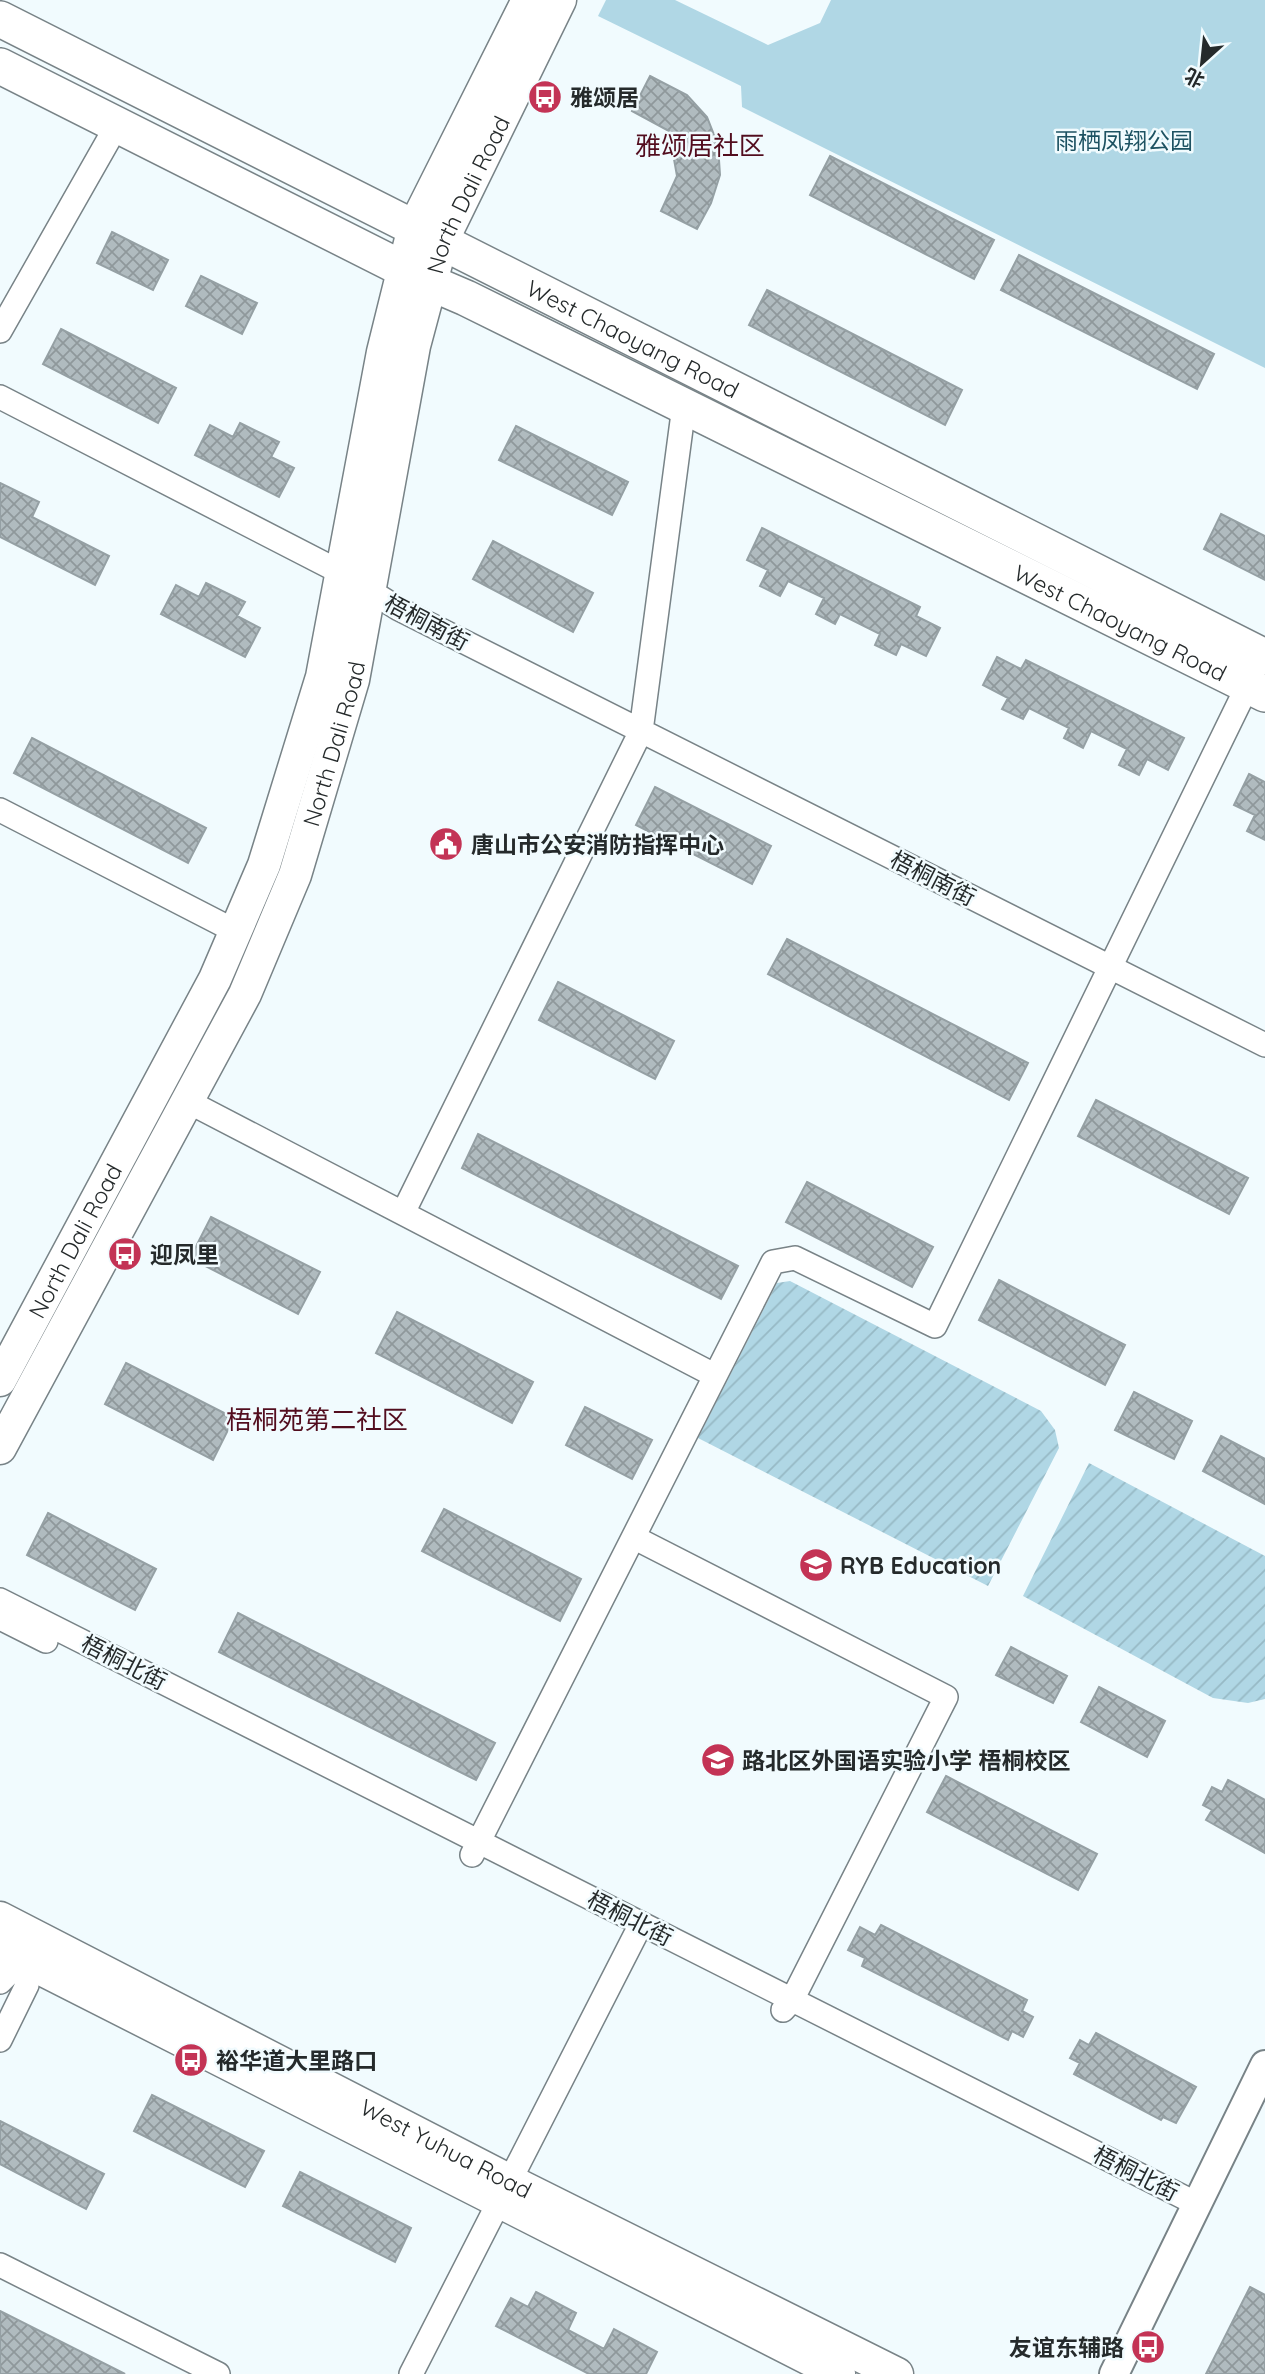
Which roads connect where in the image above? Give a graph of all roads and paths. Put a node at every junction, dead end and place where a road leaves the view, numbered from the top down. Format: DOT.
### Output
graph roads {
  1 [pos="528,0"];
  2 [pos="560,0"];
  3 [pos="0,19"];
  4 [pos="0,66"];
  5 [pos="117,125"];
  6 [pos="428,234"];
  7 [pos="416,276"];
  8 [pos="0,331"];
  9 [pos="0,397"];
  10 [pos="684,406"];
  11 [pos="342,573"];
  12 [pos="370,591"];
  13 [pos="1260,673"];
  14 [pos="642,725"];
  15 [pos="0,810"];
  16 [pos="237,932"];
  17 [pos="1113,963"];
  18 [pos="1265,1034"];
  19 [pos="1265,1045"];
  20 [pos="187,1101"];
  21 [pos="403,1213"];
  22 [pos="714,1375"];
  23 [pos="0,1380"];
  24 [pos="0,1448"];
  25 [pos="635,1538"];
  26 [pos="0,1600"];
  27 [pos="0,1618"];
  28 [pos="476,1849"];
  29 [pos="0,1918"];
  30 [pos="637,1930"];
  31 [pos="11,1954"];
  32 [pos="0,1982"];
  33 [pos="788,2005"];
  34 [pos="0,2040"];
  35 [pos="1265,2064"];
  36 [pos="503,2191"];
  37 [pos="1195,2203"];
  38 [pos="0,2265"];
  39 [pos="218,2374"];
  40 [pos="411,2374"];
  41 [pos="839,2374"];
  42 [pos="897,2374"];
  43 [pos="1114,2374"];
  1 -- 6 [label="main road, North Dali Road"];
  2 -- 6 [label="main road, North Dali Road"];
  3 -- 6 [label="main road, West Chaoyang Road"];
  4 -- 5 [label="main road, West Chaoyang Road"];
  5 -- 7 [label="main road, West Chaoyang Road"];
  5 -- 8 [label="street"];
  6 -- 7 [label="main road, North Dali Road"];
  6 -- 13 [label="main road, West Chaoyang Road"];
  7 -- 10 [label="main road, West Chaoyang Road"];
  7 -- 11 [label="main road, North Dali Road"];
  7 -- 12 [label="main road, North Dali Road"];
  9 -- 11 [label="street"];
  10 -- 13 [label="main road, West Chaoyang Road"];
  10 -- 14 [label="street"];
  11 -- 16 [label="main road, North Dali Road"];
  12 -- 14 [label="street, 梧桐南街"];
  12 -- 20 [label="main road, North Dali Road"];
  13 -- 17 [label="street"];
  14 -- 17 [label="street, 梧桐南街"];
  14 -- 21 [label="street"];
  15 -- 16 [label="street"];
  16 -- 23 [label="main road, North Dali Road"];
  17 -- 18 [label="street, 梧桐南街"];
  17 -- 19 [label="street, 梧桐南街"];
  17 -- 22 [label="street"];
  20 -- 21 [label="street"];
  20 -- 24 [label="main road, North Dali Road"];
  21 -- 22 [label="street"];
  22 -- 25 [label="street"];
  25 -- 28 [label="street"];
  25 -- 33 [label="street"];
  26 -- 28 [label="street, 梧桐北街"];
  27 -- 28 [label="street, 梧桐北街"];
  28 -- 30 [label="street, 梧桐北街"];
  29 -- 36 [label="main road, West Yuhua Road"];
  30 -- 33 [label="street, 梧桐北街"];
  30 -- 36 [label="street"];
  31 -- 32 [label="street"];
  31 -- 34 [label="street"];
  31 -- 36 [label="main road, West Yuhua Road"];
  33 -- 37 [label="street, 梧桐北街"];
  35 -- 37 [label="street"];
  36 -- 40 [label="street"];
  36 -- 41 [label="main road, West Yuhua Road"];
  36 -- 42 [label="main road, West Yuhua Road"];
  37 -- 43 [label="street"];
  38 -- 39 [label="street"];
}
